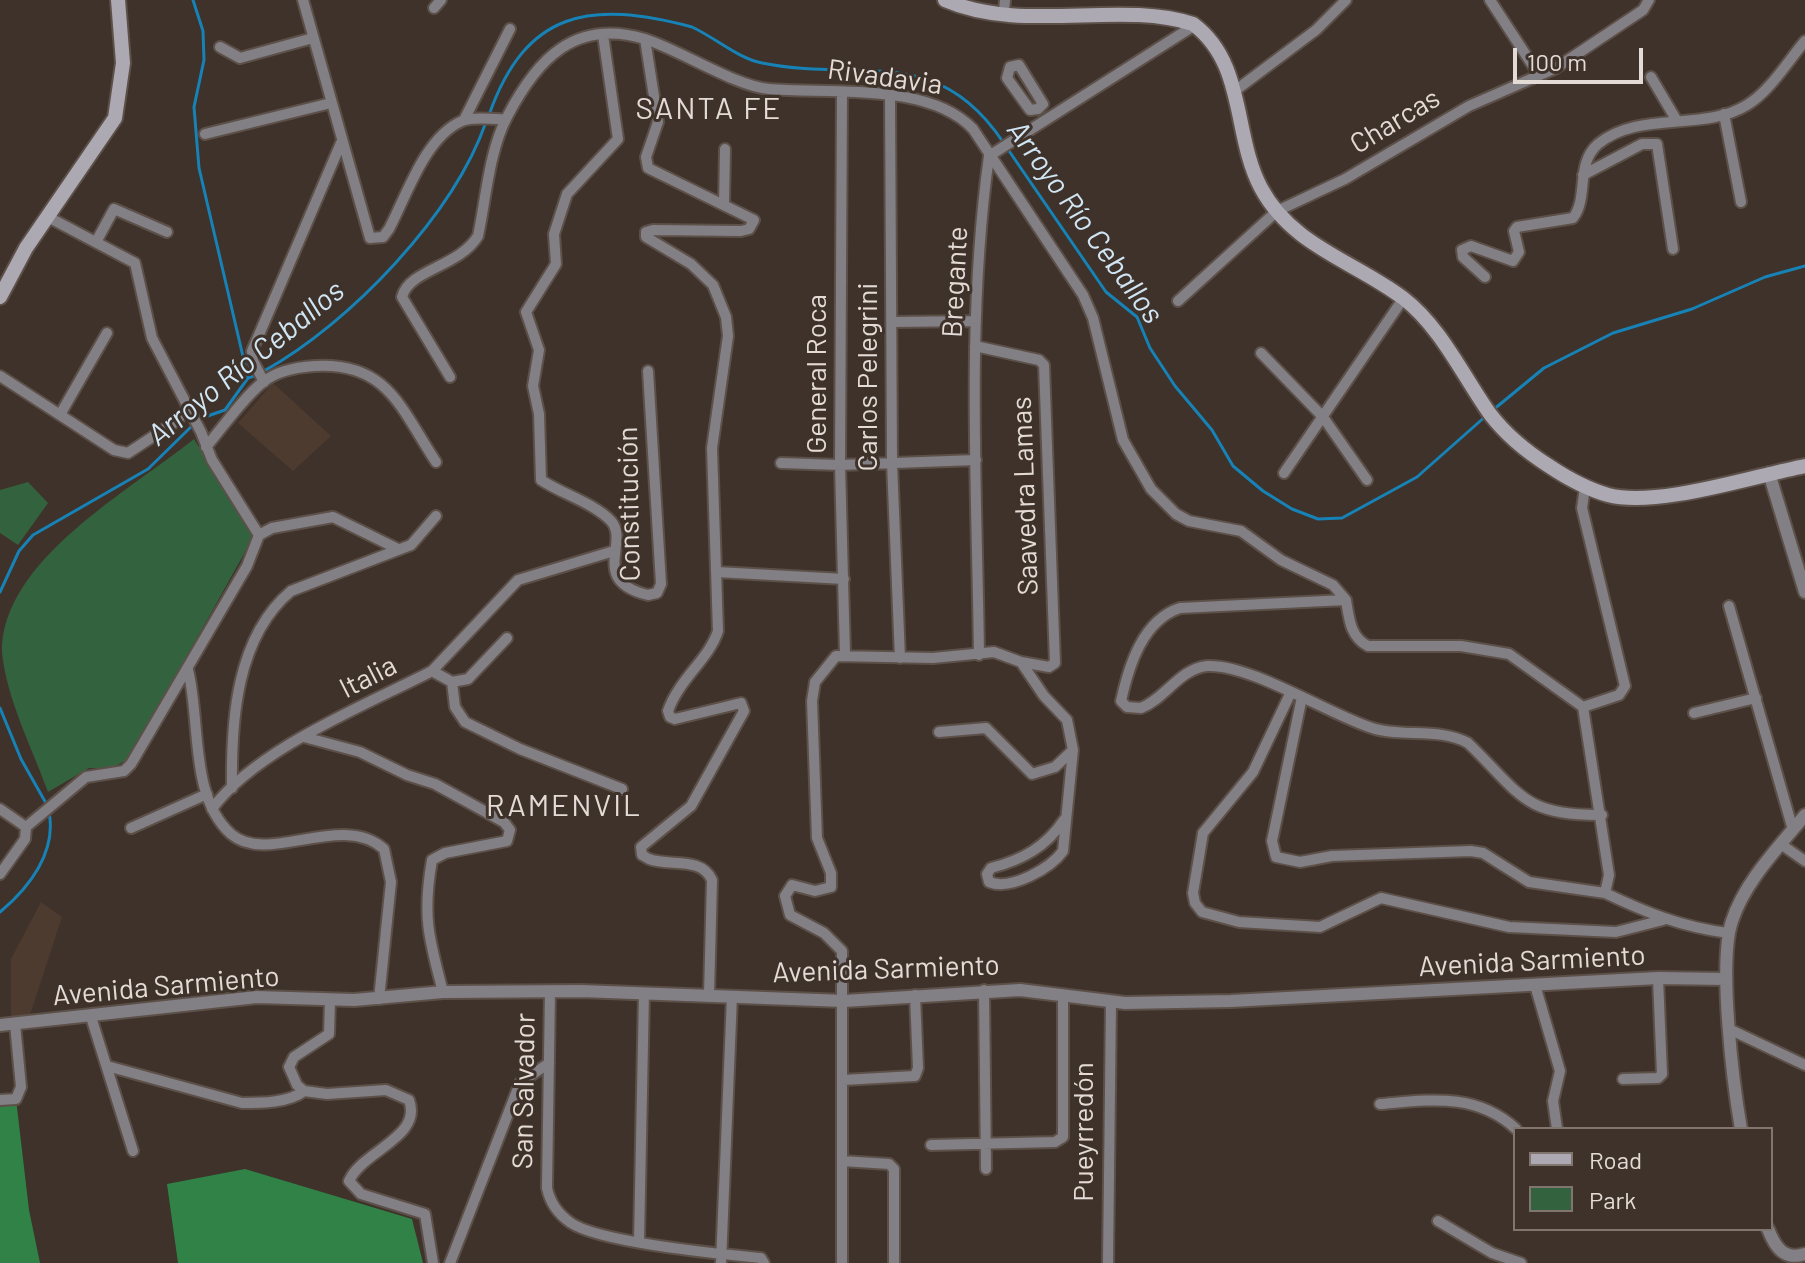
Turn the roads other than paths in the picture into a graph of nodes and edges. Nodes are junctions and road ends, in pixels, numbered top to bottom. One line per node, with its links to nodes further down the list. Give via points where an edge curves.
1 (118, 0): 35 (main road, via 123,63 115,118)
2 (303, 0): 11 (street)
3 (945, 0): 7 (main road)
4 (1346, 0): 17 (street, via 1316,30)
5 (1490, 0): 15 (street)
6 (1649, 0): 15 (street, Charcas, via 1600,41)
7 (1005, 6): 8 (main road, via 1106,1 1163,8)
8 (1195, 25): 17 (main road, via 1218,53); 25 (street)
9 (510, 29): 24 (street)
10 (603, 35): 12 (street, Rivadavia); 23 (street, Rivadavia, via 572,39 559,49); 69 (street, Constitución, via 618,139 567,194 554,234 556,264 526,312 539,350 533,386 541,480 609,519 616,536)
11 (313, 38): 14 (street, via 240,58); 20 (street)
12 (645, 39): 18 (street, Rivadavia, via 752,86); 33 (street, via 658,122 646,157 648,168)
13 (1805, 41): 22 (street, via 1753,101)
14 (220, 47)
15 (1539, 75): 34 (street, Charcas, via 1469,106 1345,179)
16 (1651, 77): 26 (street)
17 (1236, 90): 34 (main road, via 1251,163)
18 (842, 93): 19 (street, Rivadavia); 60 (street, General Roca)
19 (890, 97): 30 (street, Rivadavia, via 958,113); 44 (street, Carlos Pelegrini)
20 (331, 103): 27 (street); 28 (street)
21 (1038, 109): 25 (street)
22 (1724, 114): 26 (street); 32 (street)
23 (506, 119): 24 (street); 50 (street, Rivadavia, via 474,243 458,259 411,280 402,297)
24 (469, 120): 28 (street, via 433,146 389,229 376,239 367,231)
25 (1045, 121): 30 (street)
26 (1677, 121): 31 (street, via 1639,127 1598,144)
27 (205, 134)
28 (341, 143): 51 (street, via 252,351)
29 (725, 149): 33 (street)
30 (992, 154): 43 (street, Bregante, via 978,252); 73 (street, Rivadavia, via 1083,295 1123,440 1151,489 1176,514 1241,531 1281,560 1333,585)
31 (1583, 175): 38 (street, via 1642,144 1657,144); 39 (street, via 1573,218 1517,227 1517,259 1471,246 1462,250)
32 (1741, 202)
33 (724, 205): 70 (street, via 750,216 753,225 741,231 646,232 713,285 726,317 728,336 712,448)
34 (1277, 211): 41 (main road, via 1317,247); 42 (street, Charcas)
35 (48, 217): 37 (street); 40 (main road)
36 (167, 232): 37 (street, via 114,209)
37 (96, 242): 52 (street, via 135,263 147,326)
38 (1673, 249)
39 (1485, 277)
40 (0, 297)
41 (1403, 299): 54 (street); 65 (main road, via 1445,347 1495,420 1528,453)
42 (1178, 301)
43 (976, 321): 44 (street); 46 (street, Bregante)
44 (892, 322): 59 (street, Carlos Pelegrini)
45 (107, 333): 53 (street)
46 (975, 346): 56 (street, Bregante); 79 (street, Saavedra Lamas, via 1044,365 1055,663 1049,667)
47 (1261, 353): 54 (street)
48 (648, 371): 69 (street, Constitución, via 661,569 657,593 641,593 619,578)
49 (0, 376): 53 (street)
50 (450, 377)
51 (262, 378): 55 (street); 57 (street, via 335,365 371,374 392,394)
52 (189, 412): 53 (street, via 128,453 114,450); 55 (street)
53 (61, 413)
54 (1323, 417): 62 (street); 64 (street)
55 (206, 447): 67 (street)
56 (976, 460): 59 (street); 77 (street, Bregante)
57 (436, 462)
58 (781, 463): 60 (street)
59 (892, 463): 60 (street); 78 (street, Carlos Pelegrini)
60 (840, 465): 71 (street, General Roca)
61 (1805, 466): 63 (main road)
62 (1284, 473)
63 (1769, 473): 65 (main road, via 1659,496 1610,496); 72 (street)
64 (1367, 480)
65 (1585, 487): 86 (street, via 1582,508 1625,686 1619,695)
66 (436, 516): 68 (street, via 413,543)
67 (259, 535): 68 (street, via 333,517); 80 (street)
68 (398, 549): 91 (street, via 291,591 277,603 235,693)
69 (614, 551): 81 (street, via 518,580)
70 (717, 572): 71 (street); 115 (street, via 714,643 678,689 668,711 670,717 693,715 741,703 744,711 691,806 641,847 649,859 696,865 712,880)
71 (844, 579): 76 (street, General Roca)
72 (1805, 592)
73 (1346, 600): 83 (street, via 1180,608 1163,614 1150,626 1121,701 1127,707 1149,705 1186,674 1208,666); 86 (street, via 1352,630 1368,646 1461,646 1509,654)
74 (1729, 606): 85 (street)
75 (507, 638): 82 (street, via 468,679)
76 (845, 654): 78 (street); 121 (street, via 822,670 812,701 817,838 831,887 815,891 792,885 785,896 790,915 824,933 842,951)
77 (979, 655): 78 (street); 79 (street, via 994,652)
78 (900, 658)
79 (1021, 662): 90 (street, via 1067,720)
80 (188, 670): 93 (street); 99 (street, via 124,771 86,777)
81 (432, 671): 82 (street, Italia); 89 (street, Italia)
82 (452, 682): 92 (street, via 455,707 465,722)
83 (1291, 692): 84 (street); 106 (street, via 1253,772 1203,833 1193,893 1202,912 1239,922 1320,927 1381,898 1509,927 1616,932)
84 (1302, 697): 96 (street, via 1392,734 1456,736 1527,802 1566,815); 105 (street, via 1272,841 1276,857 1300,862 1471,851 1529,882)
85 (1756, 698): 87 (street); 101 (street)
86 (1583, 707): 96 (street)
87 (1694, 713)
88 (939, 732): 90 (street, via 986,728 1032,774 1055,767)
89 (304, 737): 91 (street, Italia); 113 (street, via 360,752 435,784 510,830 507,841 432,860 424,901)
90 (1073, 750): 98 (street)
91 (232, 788): 95 (street, Italia)
92 (622, 789)
93 (207, 794): 95 (street); 100 (street)
94 (0, 809): 99 (street)
95 (212, 809): 119 (street, via 231,833 252,844 356,834 384,849 391,882)
96 (1602, 815): 105 (street, via 1609,875)
97 (1805, 815): 101 (street)
98 (1064, 820): 98 (street, via 1038,849 991,868 989,882 1003,884 1058,858)
99 (29, 824): 104 (street, via 25,839)
100 (131, 828)
101 (1793, 830): 102 (street)
102 (1782, 845): 103 (street); 107 (street, via 1747,890)
103 (1805, 861)
104 (0, 874)
105 (1605, 893): 106 (street)
106 (1663, 920): 107 (street)
107 (1728, 933): 109 (street)
108 (1658, 978): 109 (street, Avenida Sarmiento); 110 (street, Avenida Sarmiento); 130 (street, via 1662,1074)
109 (1726, 979): 126 (street)
110 (1535, 985): 122 (street, Avenida Sarmiento, via 1231,1001); 136 (street, via 1560,1071 1553,1101)
111 (984, 990): 116 (street, Avenida Sarmiento); 117 (street, Avenida Sarmiento); 138 (street)
112 (550, 991): 113 (street, Avenida Sarmiento); 114 (street, Avenida Sarmiento); 127 (street, San Salvador)
113 (443, 992): 119 (street, Avenida Sarmiento)
114 (644, 993): 115 (street, Avenida Sarmiento); 145 (street)
115 (709, 995): 118 (street, Avenida Sarmiento)
116 (915, 995): 121 (street, Avenida Sarmiento); 131 (street, via 915,1076)
117 (1063, 995): 122 (street, Avenida Sarmiento); 138 (street, via 1063,1137 1055,1142)
118 (732, 996): 121 (street, Avenida Sarmiento); 147 (street)
119 (379, 999): 120 (street, Avenida Sarmiento)
120 (330, 1000): 123 (street, Avenida Sarmiento, via 257,997); 132 (street, via 329,1034 294,1057 289,1067)
121 (844, 1001): 131 (street)
122 (1111, 1001): 153 (street, Pueyrredón)
123 (91, 1017): 124 (street, Avenida Sarmiento); 129 (street)
124 (15, 1024): 125 (street, Avenida Sarmiento); 133 (street, via 21,1087 16,1099)
125 (0, 1025)
126 (1731, 1030): 128 (street); 137 (street)
127 (549, 1063): 145 (street, San Salvador, via 550,1200 558,1213 581,1229); 149 (street, via 520,1083)
128 (1805, 1065)
129 (107, 1066): 132 (street, via 242,1103); 140 (street)
130 (1623, 1079)
131 (843, 1080): 141 (street)
132 (304, 1091): 148 (street, via 386,1090 409,1100 413,1116 408,1125 353,1171 349,1181 361,1194 425,1214)
133 (0, 1100)
134 (1380, 1104): 135 (street, via 1459,1100)
135 (1513, 1127)
136 (1557, 1127)
137 (1741, 1127)
138 (985, 1141): 139 (street); 142 (street)
139 (931, 1145)
140 (133, 1151)
141 (842, 1161): 151 (street); 152 (street, via 889,1164 894,1169)
142 (986, 1169)
143 (1438, 1221): 154 (street, via 1492,1253)
144 (1769, 1231): 146 (street, via 1782,1252)
145 (639, 1241): 147 (street, San Salvador)
146 (1805, 1254)
147 (722, 1259): 150 (street, San Salvador, via 761,1258)
148 (433, 1263)
149 (450, 1263)
150 (764, 1263)
151 (842, 1263)
152 (894, 1263)
153 (1108, 1263)
154 (1521, 1263)

